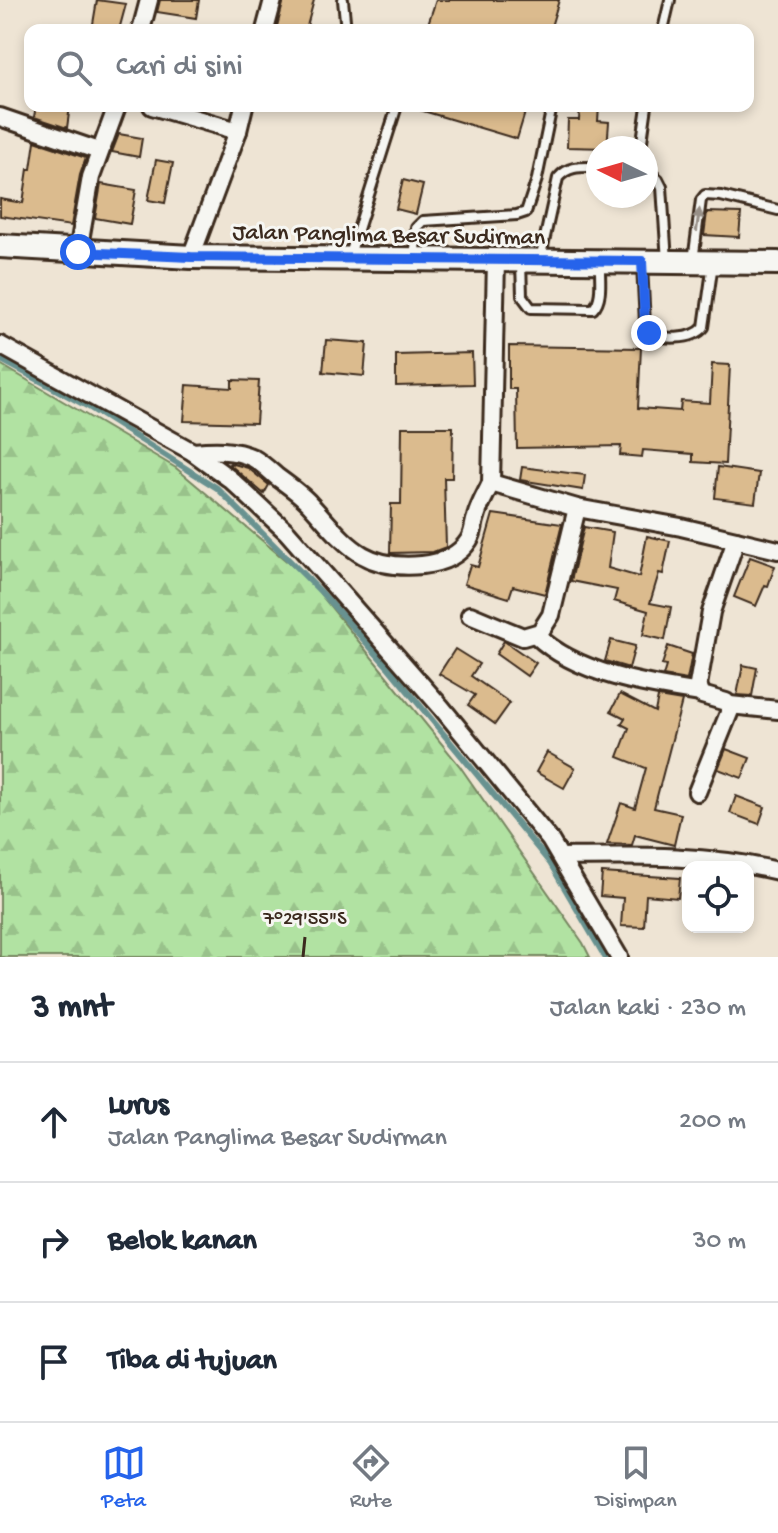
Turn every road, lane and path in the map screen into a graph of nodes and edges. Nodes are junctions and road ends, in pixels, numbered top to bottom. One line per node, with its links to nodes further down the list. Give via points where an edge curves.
1 (149, 0): 5 (street)
2 (273, 0): 6 (street)
3 (343, 0): 7 (lane)
4 (670, 0): 8 (lane)
5 (143, 24)
6 (267, 24)
7 (345, 24)
8 (664, 24)
9 (115, 112): 18 (street)
10 (173, 112): 16 (street)
11 (243, 112): 16 (street)
12 (395, 112): 25 (lane)
13 (551, 112): 26 (lane, via 526,212 423,221 416,228)
14 (646, 112): 17 (lane)
15 (0, 117): 18 (street)
16 (238, 131): 24 (street)
17 (643, 136)
18 (99, 151): 23 (street)
19 (586, 167): 28 (lane, via 566,170 558,178)
20 (658, 179): 31 (lane)
21 (778, 210): 32 (lane, one-way to 21, via 703,196)
22 (0, 246): 23 (main road, Jalan Panglima Besar Sudirman)
23 (78, 252): 24 (main road, Jalan Panglima Besar Sudirman)
24 (191, 257): 25 (main road, Jalan Panglima Besar Sudirman)
25 (349, 259): 26 (main road, Jalan Panglima Besar Sudirman)
26 (415, 260): 27 (main road, Jalan Panglima Besar Sudirman)
27 (496, 260): 28 (main road, Jalan Panglima Besar Sudirman); 36 (street)
28 (530, 260): 29 (main road, Jalan Panglima Besar Sudirman); 29 (lane, via 525,302 531,308 562,309 593,309 598,304)
29 (600, 261): 30 (main road, Jalan Panglima Besar Sudirman)
30 (642, 261): 31 (main road, Jalan Panglima Besar Sudirman); 32 (lane, via 645,327 659,337 692,336 703,330)
31 (667, 262): 32 (main road, Jalan Panglima Besar Sudirman)
32 (703, 262): 33 (main road, Jalan Panglima Besar Sudirman)
33 (778, 263)
34 (0, 345): 35 (street)
35 (193, 452): 36 (street, via 240,453 256,460 309,503 353,552 411,566 439,563 468,542); 46 (street, via 287,532 441,707)
36 (491, 483): 37 (street)
37 (577, 508): 38 (street); 41 (street, via 551,615)
38 (736, 540): 39 (street); 42 (street, via 711,612)
39 (778, 550)
40 (470, 615): 41 (street, via 523,637)
41 (536, 635): 42 (street, via 590,668)
42 (701, 693): 43 (street)
43 (730, 705): 44 (street); 45 (street)
44 (778, 710)
45 (697, 792)
46 (562, 857): 47 (street, via 696,858); 48 (street)
47 (778, 871)
48 (619, 957)

